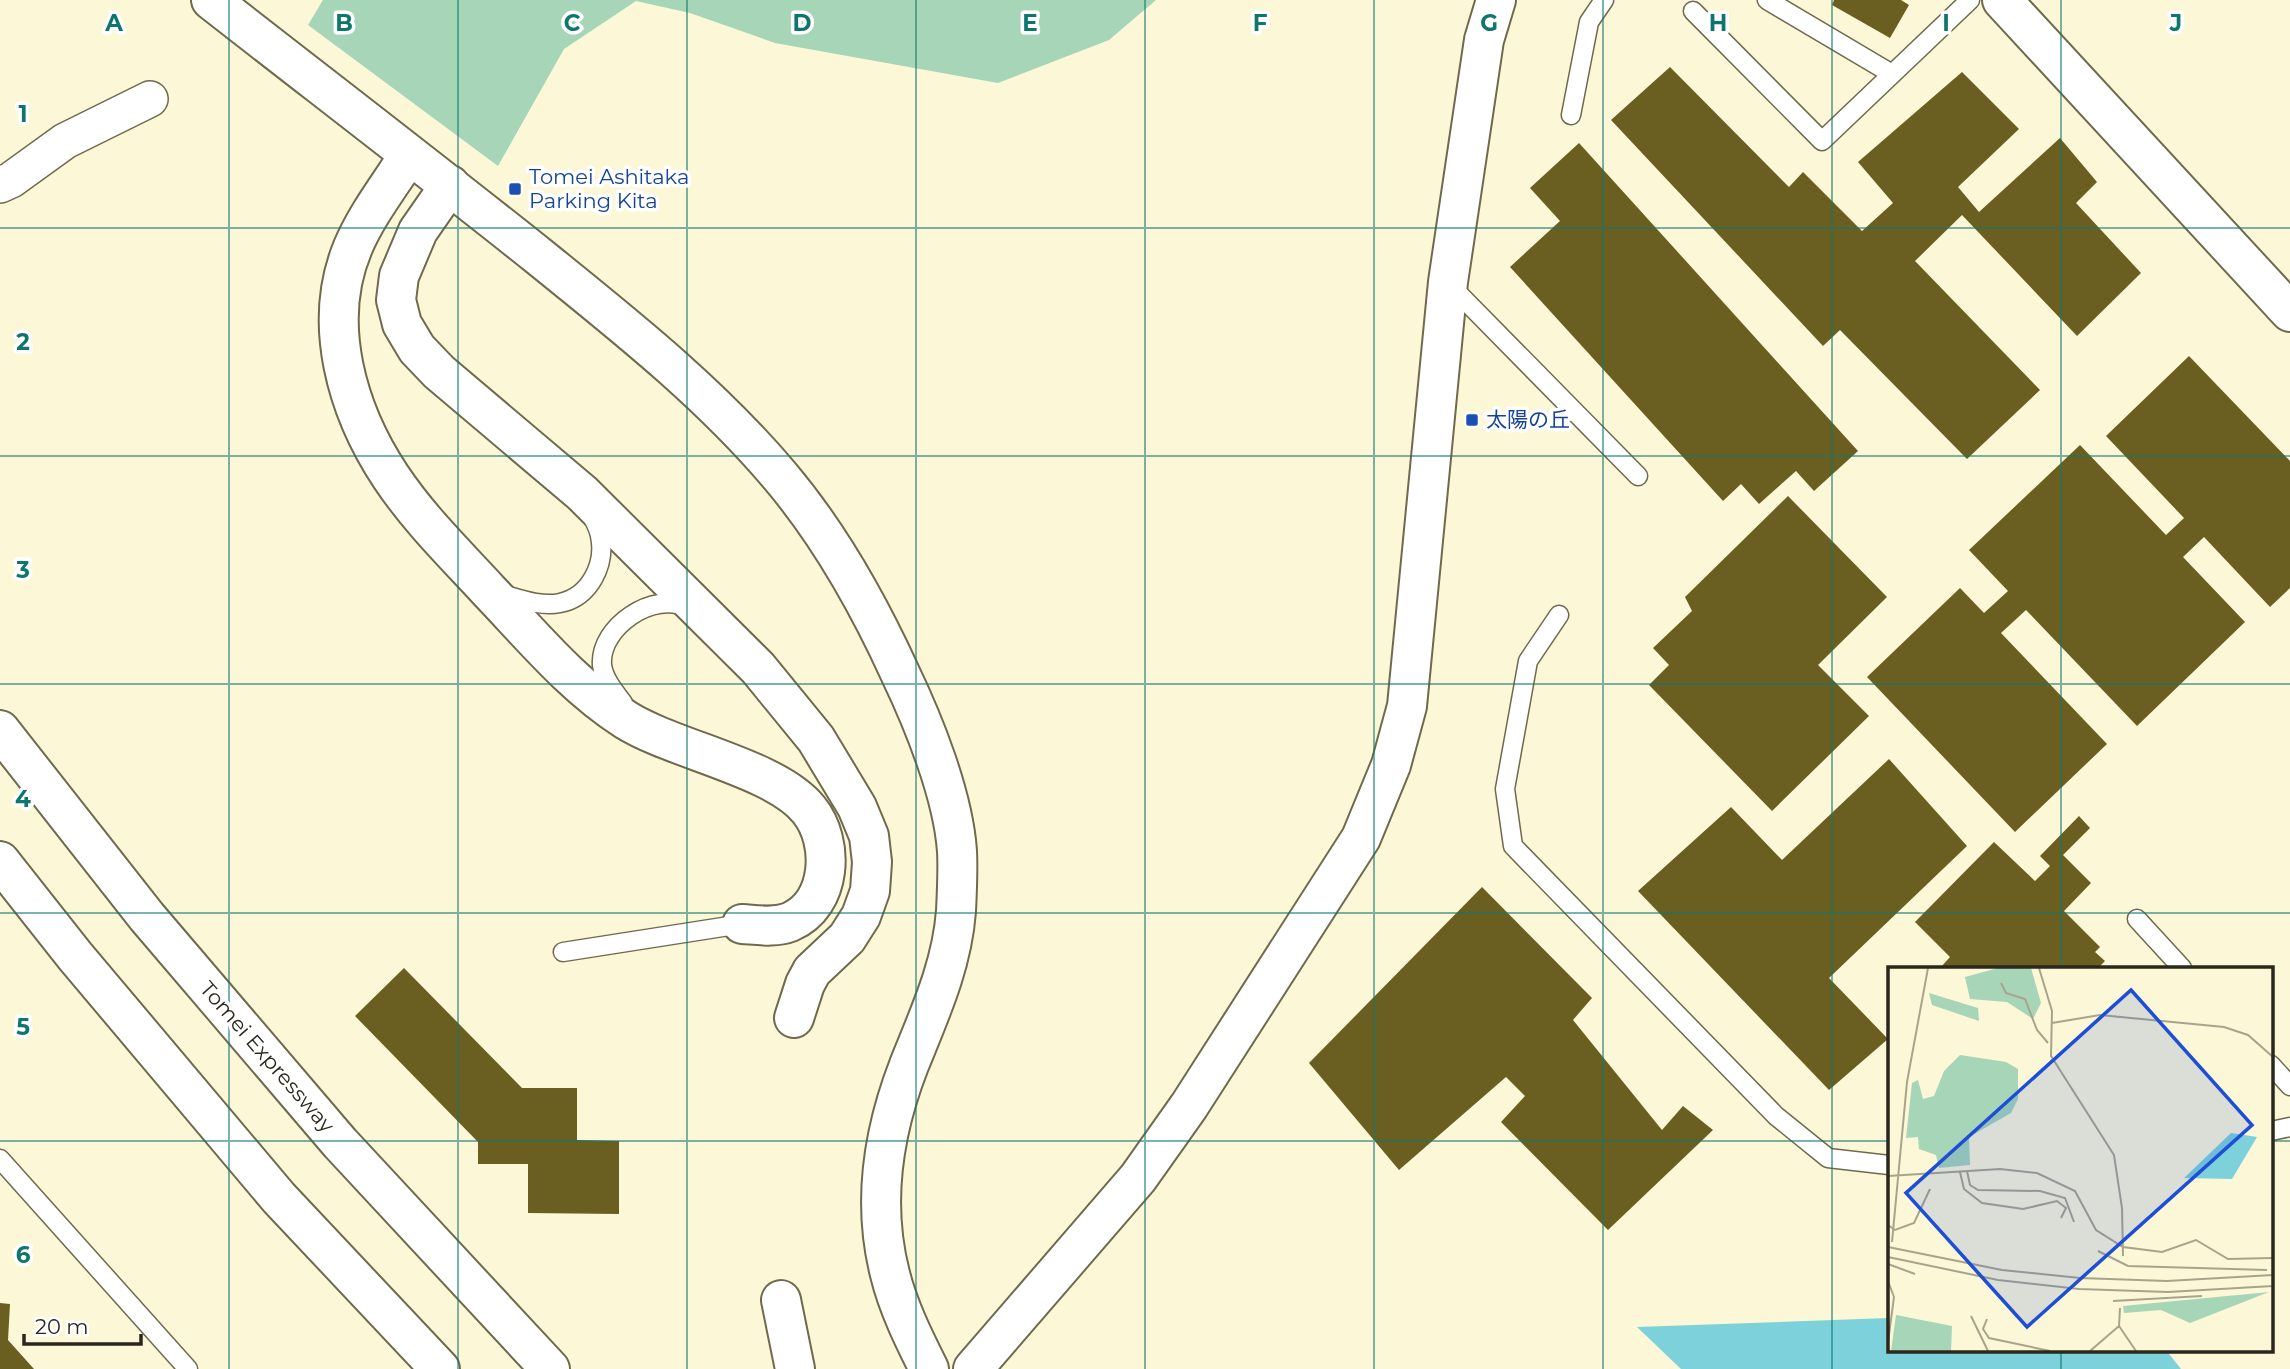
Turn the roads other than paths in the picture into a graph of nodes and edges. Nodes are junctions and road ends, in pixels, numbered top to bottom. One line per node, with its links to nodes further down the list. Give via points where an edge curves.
1 (211, 0): 11 (main road)
2 (1496, 0): 14 (main road, via 1484,40)
3 (1604, 0): 10 (lane, via 1590,22)
4 (1767, 0): 8 (lane)
5 (1970, 0): 8 (lane)
6 (2002, 0): 15 (main road)
7 (1693, 11): 8 (lane, via 1822,141)
8 (1892, 74)
9 (150, 99): 12 (street, via 65,141)
10 (1571, 114)
11 (410, 155): 13 (main road); 18 (main road, via 366,219 353,248 344,276 338,336 355,405 370,442 391,477)
12 (0, 185)
13 (450, 185): 17 (main road, via 418,231 402,265 396,300 402,324 439,372); 40 (main road, via 649,345 717,407 781,478 834,549 915,704 944,784 957,849 956,915 942,986 890,1121 881,1172 882,1223 890,1275)
14 (1448, 282): 16 (lane); 41 (main road, via 1407,706 1391,765 1361,838 1138,1178)
15 (2290, 312)
16 (1638, 476)
17 (582, 493): 18 (lane, via 600,534 602,557 594,578 580,594 561,603 537,603); 20 (main road)
18 (489, 590): 22 (main road, via 573,680)
19 (1559, 615): 34 (lane, via 1528,661 1504,789 1513,846 1776,1116 1828,1157)
20 (712, 620): 22 (lane, via 683,605 663,604 644,608 612,632 602,666 610,687); 28 (main road, via 816,739 869,836 870,891 861,916 847,938 813,971)
21 (0, 730): 38 (main road, Tomei Expressway, via 147,916 331,1133)
22 (646, 730): 25 (main road, via 790,792 809,809 821,830 824,874 819,894 807,911 773,926)
23 (0, 861): 37 (main road, via 279,1198)
24 (2137, 919): 27 (lane)
25 (742, 925): 26 (lane)
26 (564, 952)
27 (2181, 967)
28 (794, 1018)
29 (2272, 1066): 30 (lane)
30 (2290, 1086)
31 (2290, 1128): 32 (lane)
32 (2272, 1131)
33 (0, 1159): 36 (lane)
34 (1888, 1165)
35 (782, 1300): 39 (main road)
36 (188, 1369)
37 (440, 1369)
38 (550, 1369)
39 (795, 1369)
40 (929, 1369)
41 (973, 1369)

